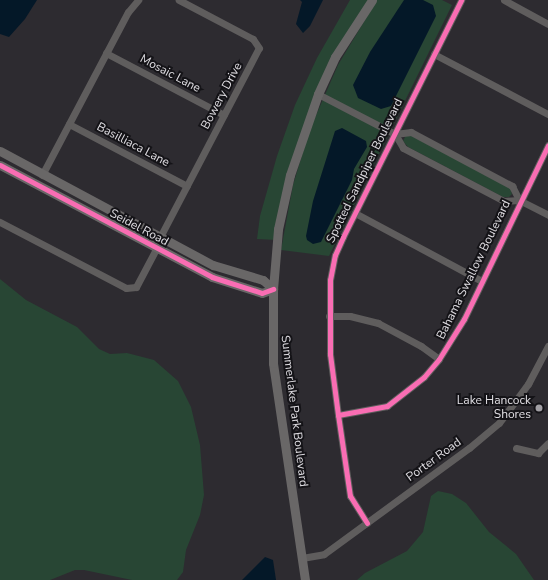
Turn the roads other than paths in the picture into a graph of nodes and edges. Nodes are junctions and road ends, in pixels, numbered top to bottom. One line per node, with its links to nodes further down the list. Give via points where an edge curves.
1 (138, 0): 7 (street, via 128,12)
2 (179, 0): 11 (street, Bowery Drive, via 253,39 258,45 258,52)
3 (372, 0): 9 (main road, Summerlake Park Boulevard, via 335,58)
4 (461, 0): 8 (street, Spotted Sandpiper Boulevard)
5 (504, 0): 6 (street)
6 (548, 24)
7 (106, 53): 11 (street, Mosaic Lane); 12 (street)
8 (434, 54): 10 (street); 13 (street, Spotted Sandpiper Boulevard)
9 (318, 94): 13 (street); 26 (main road, Summerlake Park Boulevard, via 290,175 278,229)
10 (548, 114)
11 (224, 115): 18 (street, Bowery Drive)
12 (69, 124): 17 (street); 18 (street, Basilliaca Lane)
13 (395, 134): 19 (street, via 403,148 408,151 504,201); 19 (street, via 411,132 512,186); 20 (street, Spotted Sandpiper Boulevard)
14 (548, 145): 19 (street, Bahama Swallow Boulevard)
15 (0, 151): 17 (main road, Seidel Road)
16 (0, 165): 24 (main road, Seidel Road)
17 (42, 175): 23 (main road, Seidel Road)
18 (187, 186): 23 (street, Bowery Drive)
19 (519, 200): 21 (street); 25 (street, Bahama Swallow Boulevard)
20 (355, 213): 25 (street); 27 (street, Spotted Sandpiper Boulevard, via 335,255 330,280)
21 (548, 215)
22 (0, 222): 24 (street, via 131,289 138,284)
23 (160, 237): 26 (main road, Seidel Road, via 213,265 263,280)
24 (156, 249): 26 (main road, Seidel Road, via 222,282 262,293)
25 (482, 281): 29 (street, Bahama Swallow Boulevard, via 464,319)
26 (273, 289): 34 (main road, Summerlake Park Boulevard, via 273,363)
27 (329, 316): 29 (street, via 350,316 378,322); 30 (street, Spotted Sandpiper Boulevard, via 330,354)
28 (548, 346): 33 (street, Porter Road, via 528,384 499,423)
29 (439, 359): 30 (street, Bahama Swallow Boulevard, via 424,377 387,406)
30 (338, 415): 33 (street, Spotted Sandpiper Boulevard, via 350,496)
31 (548, 443): 32 (street, via 538,453)
32 (516, 448)
33 (367, 523): 34 (street, Porter Road, via 324,554)
34 (302, 558): 35 (main road, Summerlake Park Boulevard)
35 (306, 580)

